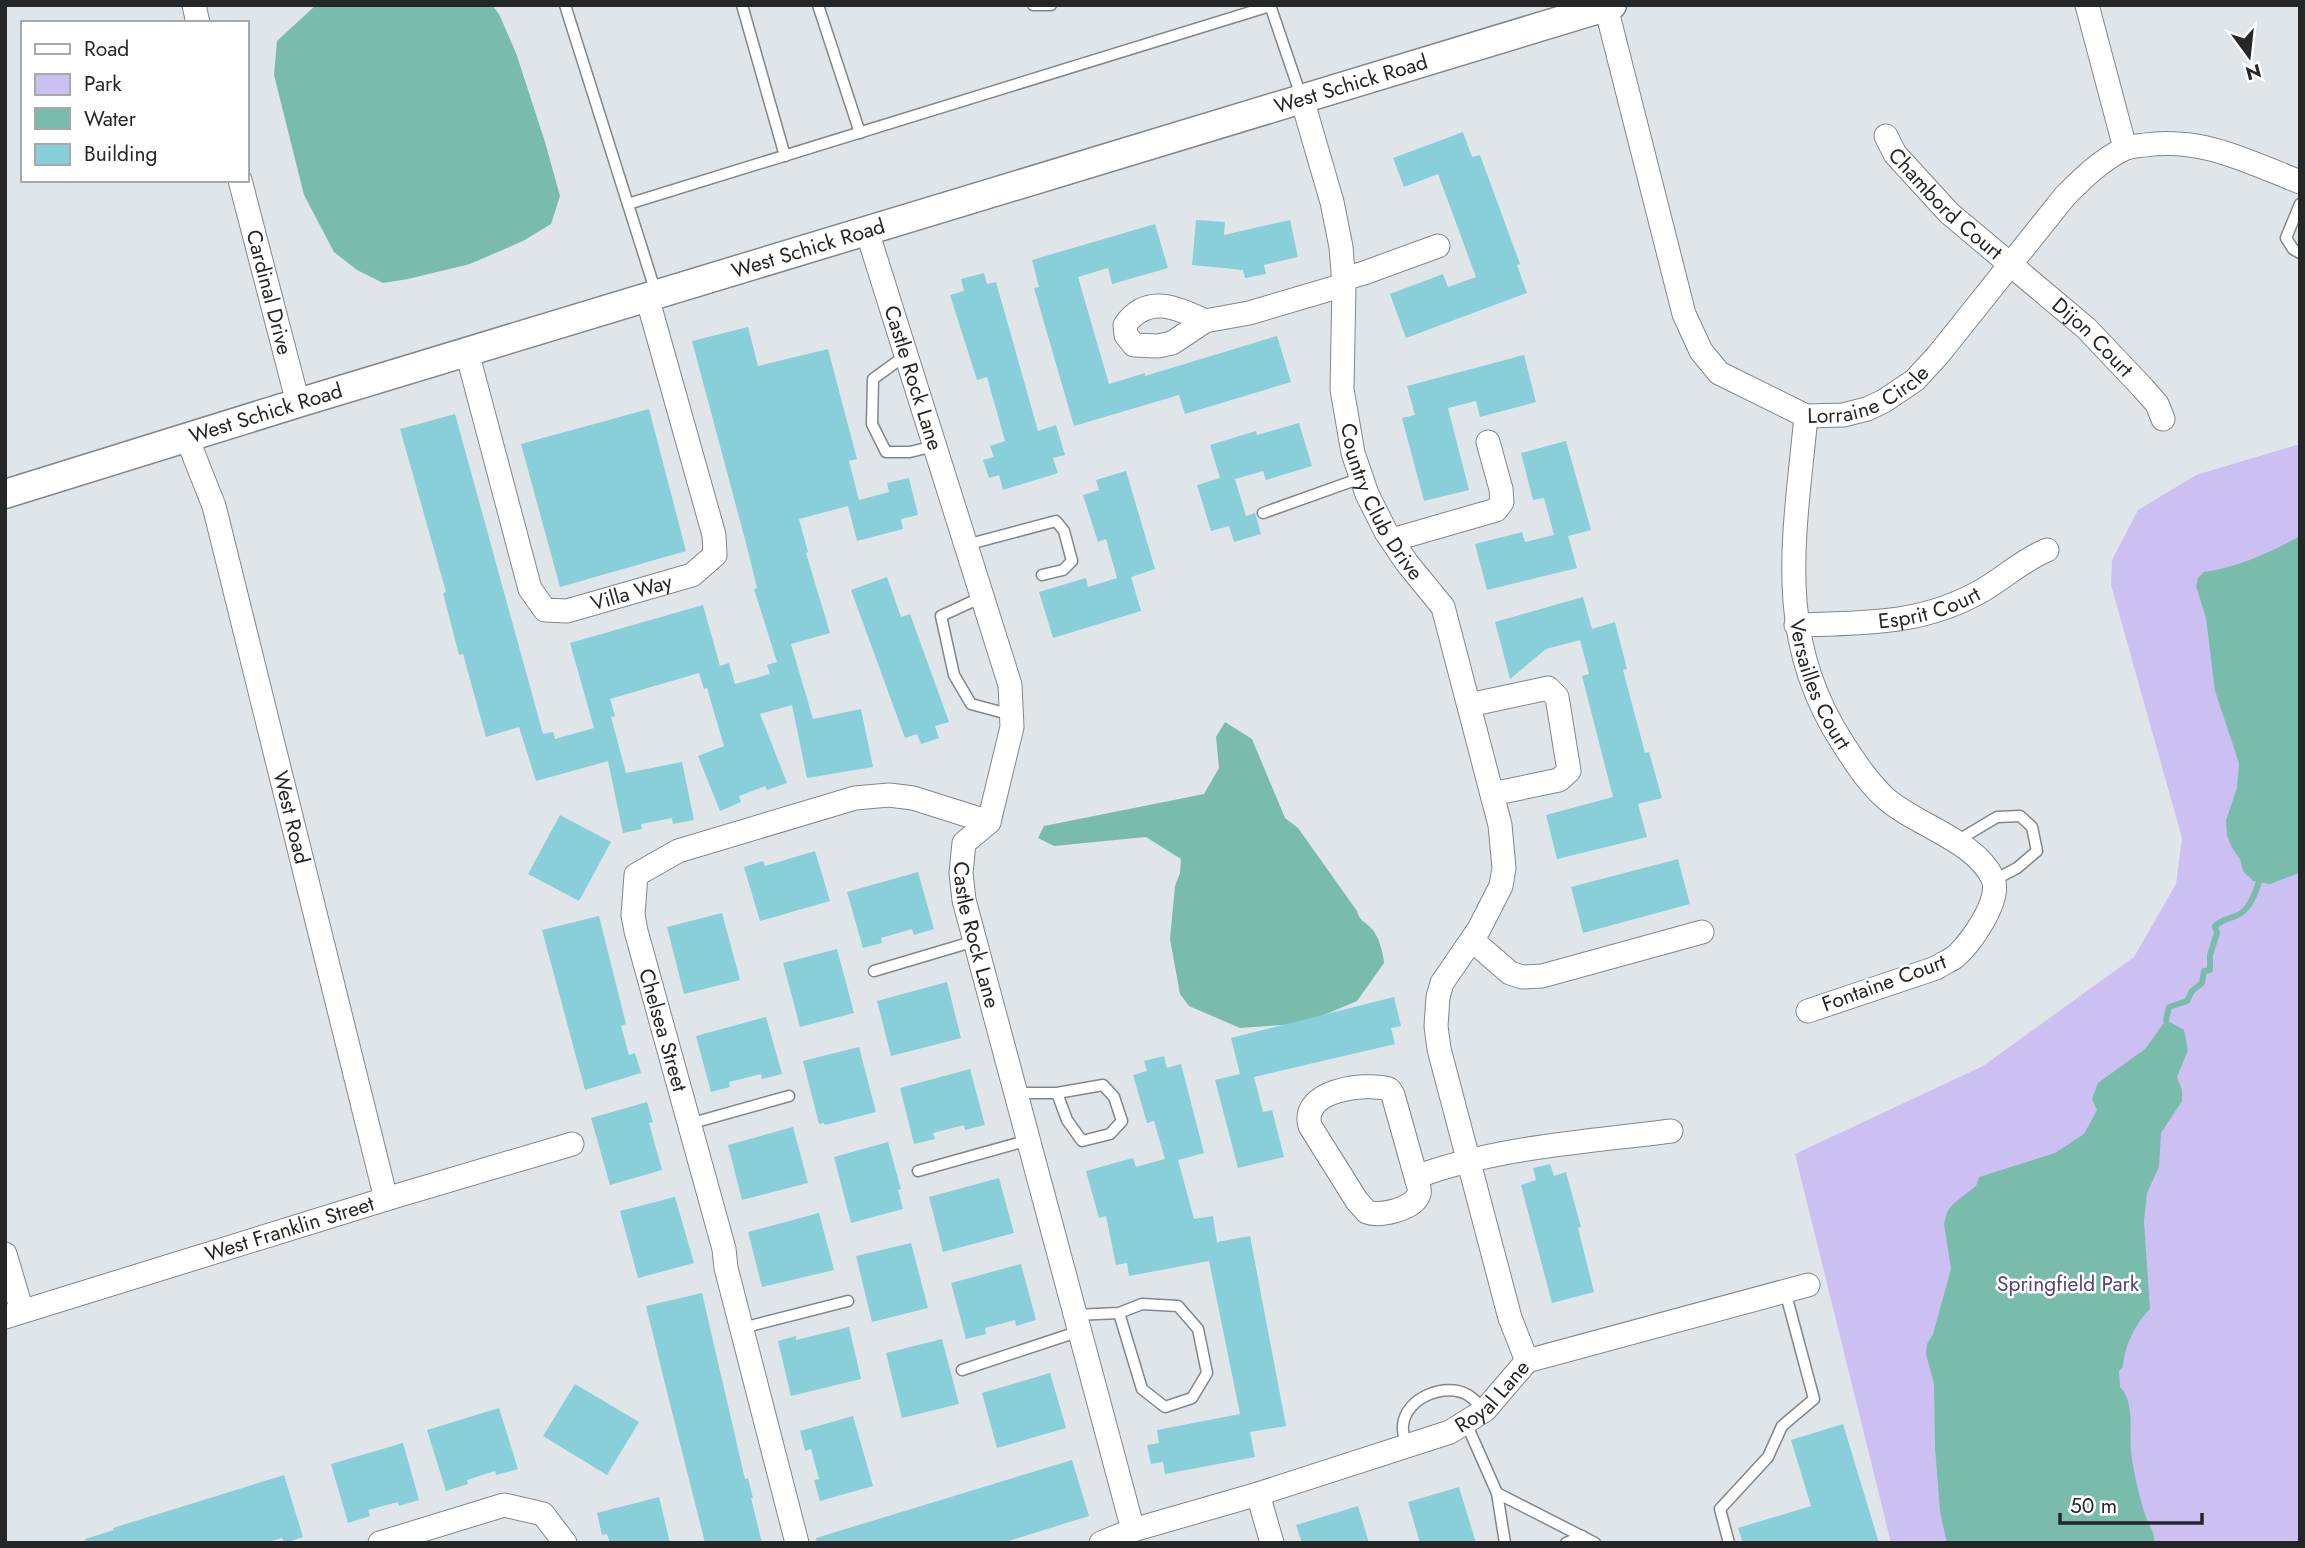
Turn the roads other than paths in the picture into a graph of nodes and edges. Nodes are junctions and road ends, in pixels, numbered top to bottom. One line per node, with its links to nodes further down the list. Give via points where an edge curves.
1 (565, 5): 16 (lane)
2 (742, 5): 13 (lane)
3 (818, 5): 10 (lane)
4 (1033, 5): 5 (lane)
5 (1051, 5)
6 (2087, 5): 12 (street)
7 (1270, 6): 9 (lane); 10 (lane)
8 (1609, 6): 9 (street, West Schick Road); 28 (street, Lorraine Circle, via 1691,332 1720,373)
9 (1302, 99): 18 (street, West Schick Road); 22 (street, Country Club Drive, via 1332,202)
10 (860, 133): 13 (lane)
11 (1886, 136): 21 (street, Chambord Court, via 1895,154 1949,213)
12 (2125, 148): 15 (street, Lorraine Circle, via 2162,143 2213,148); 21 (street, Lorraine Circle, via 2065,196)
13 (785, 156): 16 (lane)
14 (241, 182): 27 (street, Cardinal Drive)
15 (2300, 182)
16 (628, 204): 23 (lane)
17 (2300, 204): 20 (lane, via 2286,238)
18 (867, 231): 23 (street, West Schick Road); 26 (street, Castle Rock Lane)
19 (1438, 246): 22 (street)
20 (2300, 253)
21 (2010, 265): 28 (street, Lorraine Circle, via 1938,355 1898,393 1843,415); 29 (street, Dijon Court, via 2086,328 2157,404)
22 (1344, 282): 24 (street, via 1249,313); 33 (street, Country Club Drive, via 1342,389)
23 (652, 296): 25 (street, West Schick Road); 25 (street, Villa Way, via 714,535 715,555 692,575 567,611 545,610 530,589)
24 (1205, 321)
25 (467, 352): 27 (street, West Schick Road)
26 (906, 355): 32 (street, Castle Rock Lane); 32 (lane, via 873,379 872,424 886,452)
27 (298, 403): 30 (street, West Schick Road)
28 (1806, 416): 41 (street, Versailles Court, via 1794,552)
29 (2163, 419)
30 (187, 438): 34 (street, West Schick Road); 63 (street, West Road, via 214,506)
31 (1488, 442): 36 (street, via 1501,489 1502,502 1496,510)
32 (934, 446): 37 (street, Castle Rock Lane)
33 (1361, 478): 35 (lane); 36 (street, Country Club Drive)
34 (5, 494)
35 (1263, 513)
36 (1392, 540): 42 (street, Country Club Drive, via 1443,607)
37 (965, 545): 39 (lane, via 1056,521 1072,561 1063,570); 40 (street, Castle Rock Lane)
38 (2047, 551): 41 (street, Esprit Court, via 2030,557 1983,590 1922,616 1883,623)
39 (1042, 575)
40 (982, 597): 43 (street, Castle Rock Lane, via 1010,685); 43 (lane, via 941,616 954,675 971,705)
41 (1796, 625): 46 (street, Versailles Court, via 1819,701 1857,764 1885,798)
42 (1469, 705): 44 (street, Country Club Drive); 44 (street, via 1548,688 1557,697 1569,771 1559,780)
43 (1012, 715): 45 (street, Castle Rock Lane)
44 (1492, 794): 49 (street, Country Club Drive, via 1503,847 1501,886)
45 (989, 822): 50 (street, Castle Rock Lane, via 964,843 961,860 964,900); 56 (street, Chelsea Street, via 913,798 855,798 678,851 636,875 636,931)
46 (1954, 842): 47 (street, Versailles Court, via 1975,854); 47 (lane, via 1997,817 2020,816 2032,827 2037,851)
47 (1994, 880): 52 (street, Fontaine Court, via 1994,896 1976,934 1954,958)
48 (1702, 932): 49 (street, via 1542,976 1522,977 1510,973)
49 (1472, 940): 60 (street, Country Club Drive, via 1442,983 1436,1026)
50 (975, 941): 51 (lane); 53 (street, Castle Rock Lane)
51 (874, 971)
52 (1808, 1011)
53 (1015, 1093): 54 (lane); 58 (street, Castle Rock Lane)
54 (1057, 1093): 54 (lane, via 1103,1085 1114,1097 1122,1121 1110,1133 1082,1141 1067,1120)
55 (789, 1096): 56 (lane)
56 (689, 1124): 71 (street, Chelsea Street)
57 (1671, 1131): 60 (street)
58 (1029, 1140): 61 (lane); 70 (street, Castle Rock Lane)
59 (572, 1144): 63 (street, West Franklin Street)
60 (1468, 1160): 62 (street); 72 (street, Country Club Drive, via 1510,1318)
61 (918, 1171)
62 (1416, 1177): 62 (street, via 1389,1089 1339,1091 1311,1107 1310,1126 1367,1212 1385,1214 1411,1203 1420,1191)
63 (386, 1199): 69 (street, West Franklin Street)
64 (5, 1254): 69 (street)
65 (1808, 1285): 66 (street, Royal Lane)
66 (1784, 1291): 72 (street, Royal Lane); 88 (lane, via 1814,1399 1782,1426 1768,1457 1720,1508)
67 (848, 1301): 71 (lane)
68 (1119, 1313): 68 (lane, via 1142,1304 1178,1306 1198,1329 1207,1373 1192,1398 1165,1407 1142,1389); 70 (lane)
69 (13, 1314)
70 (1077, 1323): 73 (lane); 78 (street, Castle Rock Lane)
71 (742, 1328): 82 (street, Chelsea Street)
72 (1527, 1360): 74 (street, Royal Lane)
73 (962, 1370)
74 (1476, 1416): 75 (street, Royal Lane, via 1450,1432); 75 (lane, via 1467,1394 1442,1390 1416,1401 1403,1426); 76 (lane)
75 (1406, 1446): 77 (street, Royal Lane)
76 (1497, 1493): 79 (lane); 85 (lane)
77 (1258, 1494): 78 (street, Royal Lane); 84 (street)
78 (1133, 1530): 83 (street, Royal Lane)
79 (1581, 1536): 86 (lane); 87 (lane)
80 (380, 1543): 81 (street, via 504,1505 543,1514)
81 (565, 1543)
82 (797, 1543)
83 (1101, 1543)
84 (1272, 1543)
85 (1504, 1543)
86 (1566, 1543)
87 (1595, 1543)
88 (1729, 1543)

